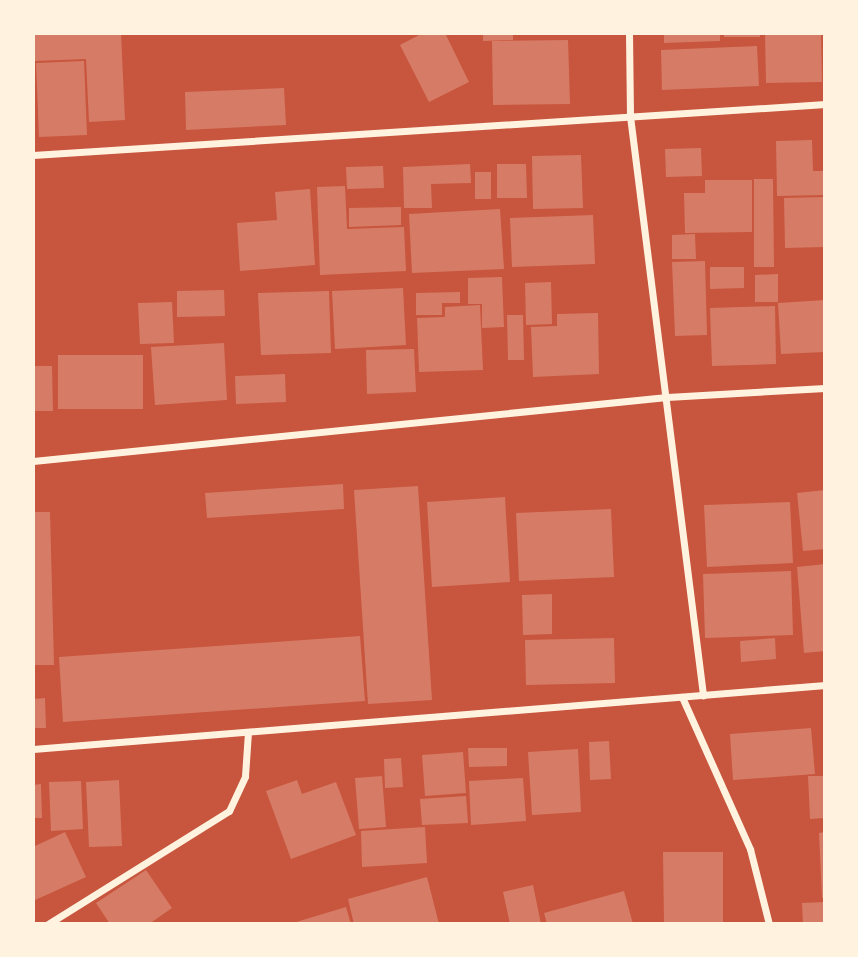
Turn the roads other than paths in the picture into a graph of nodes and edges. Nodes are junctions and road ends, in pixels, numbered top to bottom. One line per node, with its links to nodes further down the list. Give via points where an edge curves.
1 (629, 33): 3 (street)
2 (825, 104): 3 (street)
3 (630, 116): 4 (street); 6 (street)
4 (33, 155)
5 (825, 388): 6 (street)
6 (667, 397): 7 (street); 9 (street)
7 (33, 461)
8 (825, 685): 9 (street)
9 (704, 695): 10 (street)
10 (682, 697): 11 (street); 14 (street, via 750,849)
11 (248, 732): 12 (street); 13 (street, via 245,776 229,811)
12 (33, 749)
13 (48, 924)
14 (769, 924)

